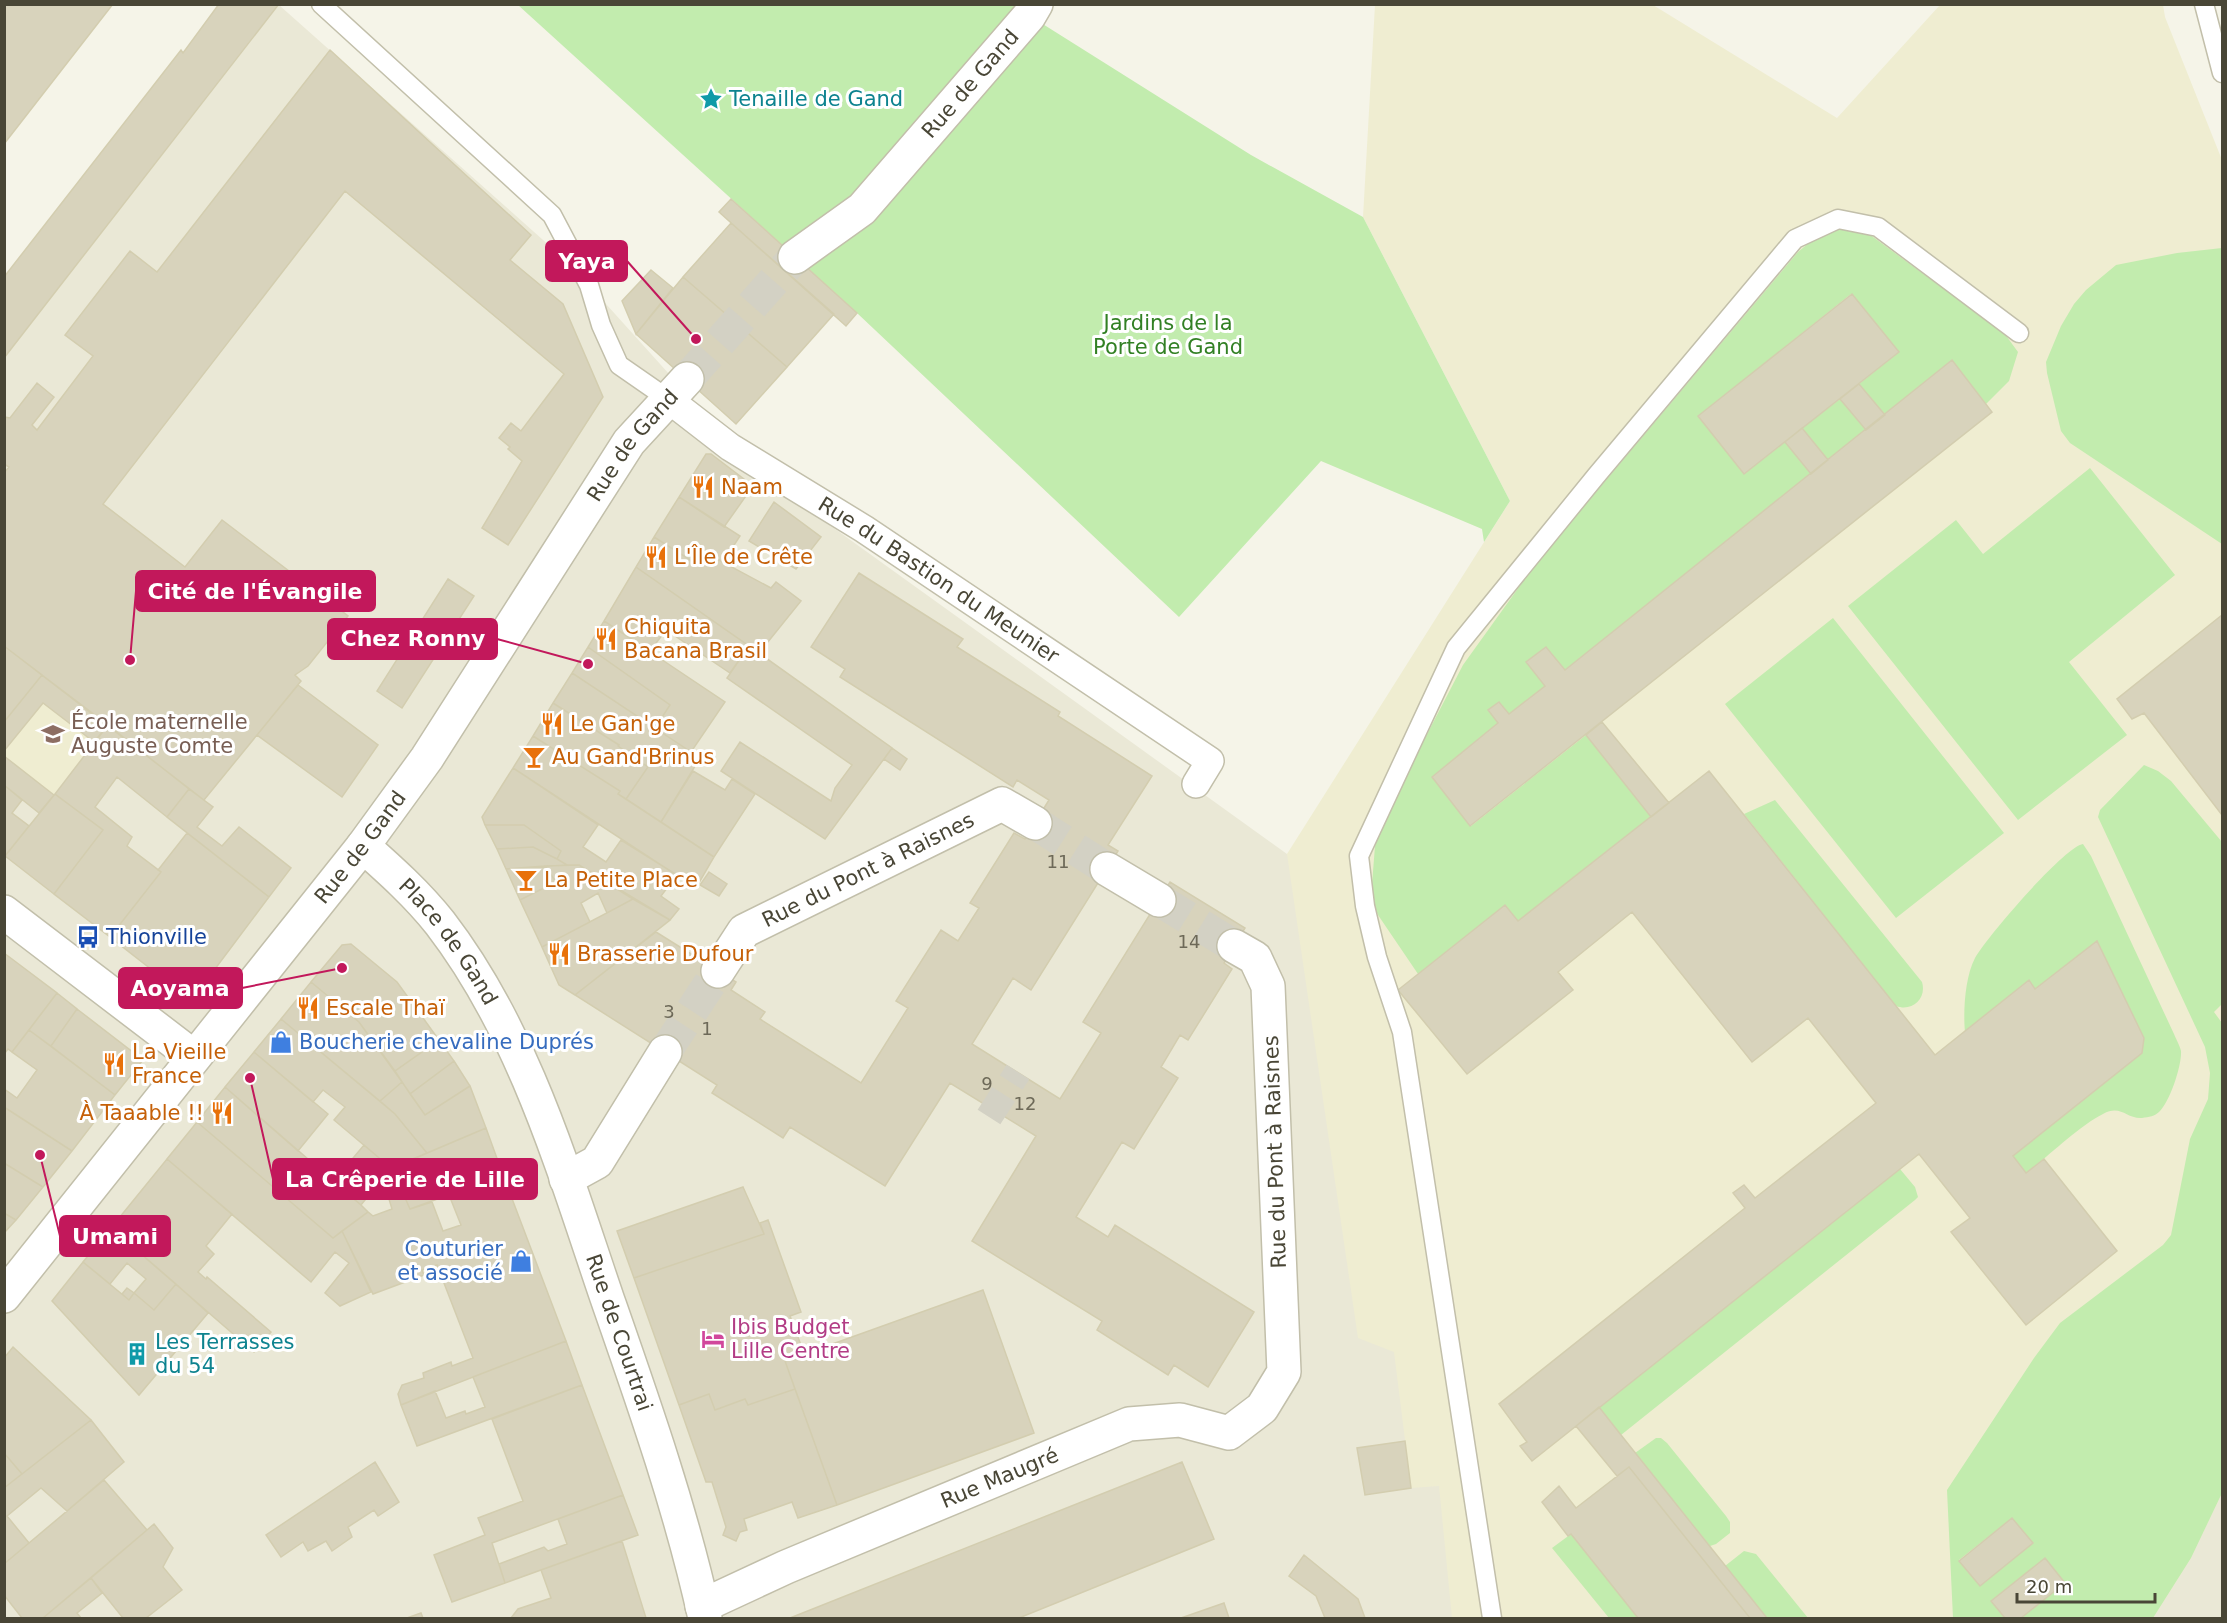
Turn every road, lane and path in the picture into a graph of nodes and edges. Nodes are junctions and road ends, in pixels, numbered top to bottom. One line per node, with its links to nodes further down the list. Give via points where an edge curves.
1 (321, 4): 7 (lane, via 552,215 590,285 601,325 619,365)
2 (2204, 4): 4 (lane)
3 (1032, 10): 5 (street, Rue de Gand, via 862,209)
4 (2223, 73)
5 (795, 257)
6 (2019, 333): 23 (lane, via 1878,227 1838,219 1795,239 1456,648 1359,856 1377,957 1402,1032)
7 (678, 389): 8 (street, Rue du Bastion du Meunier, via 730,447 864,530 1210,761); 10 (street, Rue de Gand, via 629,442 427,758)
8 (1196, 784)
9 (1035, 823): 15 (street, Rue du Pont à Raisnes, via 1002,804 744,931)
10 (363, 846): 16 (street, Place de Gand, via 440,923 487,993); 18 (street, Rue de Gand)
11 (1107, 868): 12 (street)
12 (1159, 900)
13 (4, 912): 18 (street)
14 (1234, 946): 21 (street, Rue du Pont à Raisnes, via 1255,958 1268,986)
15 (718, 971)
16 (517, 1052): 19 (street, Rue de Courtrai)
17 (665, 1052): 19 (street, via 597,1162)
18 (194, 1057): 20 (street, Rue de Gand)
19 (566, 1179): 22 (street, Rue de Courtrai, via 664,1462)
20 (4, 1296)
21 (1284, 1372): 22 (street, Rue Maugré, via 1262,1408 1229,1433 1180,1420 1129,1424 786,1567)
22 (704, 1612)
23 (1492, 1618)

